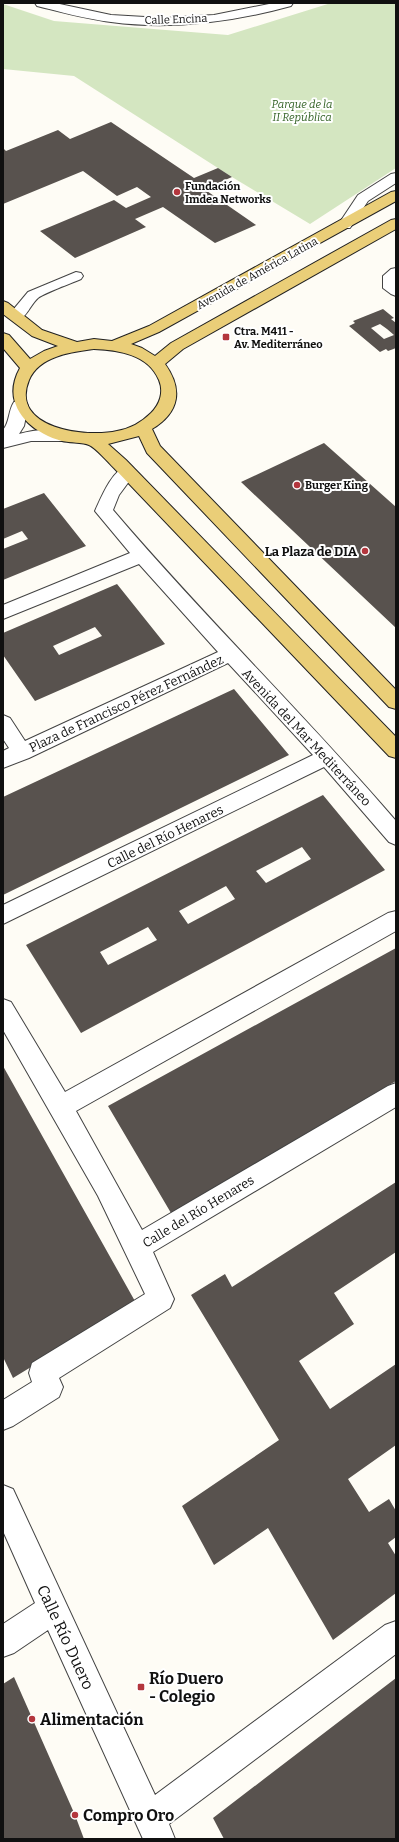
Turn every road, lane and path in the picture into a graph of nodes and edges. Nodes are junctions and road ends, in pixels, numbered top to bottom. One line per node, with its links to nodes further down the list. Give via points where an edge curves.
1 (40, 3): 2 (street, Calle Encina, via 89,15 148,22 212,18 266,10)
2 (287, 3)
3 (396, 177): 6 (street, via 363,198)
4 (396, 195): 6 (main road, Avenida de América Latina)
5 (396, 223): 15 (main road, Avenida de América Latina, via 177,346)
6 (344, 225): 13 (main road, Avenida de América Latina, via 154,329)
7 (393, 274): 9 (street, via 392,288)
8 (76, 276): 11 (street, via 33,295)
9 (396, 291)
10 (3, 306): 11 (main road)
11 (16, 316): 14 (main road, via 37,333)
12 (3, 338): 16 (main road)
13 (115, 345): 14 (main road); 15 (main road, via 136,350)
14 (74, 346): 16 (main road, via 46,356)
15 (156, 363): 18 (main road, via 164,370 169,383 169,397 163,410)
16 (29, 368): 17 (main road, via 21,380 17,393)
17 (20, 406): 19 (main road, via 28,418); 21 (street, via 16,426)
18 (143, 427): 20 (main road, via 112,438); 26 (main road, via 153,449)
19 (60, 436): 20 (main road); 21 (street, via 31,436)
20 (94, 440): 22 (main road)
21 (3, 442)
22 (127, 472): 23 (street, Avenida del Mar Mediterráneo, via 111,494 104,511); 28 (main road)
23 (141, 556): 24 (street); 25 (street, Avenida del Mar Mediterráneo)
24 (3, 612)
25 (230, 654): 29 (street, Plaza de Francisco Pérez Fernández); 30 (street, Avenida del Mar Mediterráneo)
26 (396, 702)
27 (3, 723): 29 (street, Plaza de Francisco Pérez Fernández)
28 (396, 750)
29 (22, 752): 31 (street, Plaza de Francisco Pérez Fernández)
30 (328, 757): 32 (street, Avenida del Mar Mediterráneo); 33 (street, Calle del Río Henares)
31 (3, 760)
32 (396, 836)
33 (3, 916)
34 (396, 920): 37 (street)
35 (3, 1009): 37 (street, Calle del Río Henares)
36 (396, 1094): 38 (street, Calle del Río Henares)
37 (60, 1107): 38 (street, Calle del Río Henares)
38 (138, 1247): 39 (street, via 161,1298 42,1373 49,1387)
39 (3, 1416)
40 (3, 1499): 41 (street, Calle Río Duero)
41 (52, 1609): 43 (street); 44 (street, Calle Río Duero)
42 (396, 1636): 44 (street, Calle Río Duero)
43 (3, 1642)
44 (154, 1829)

